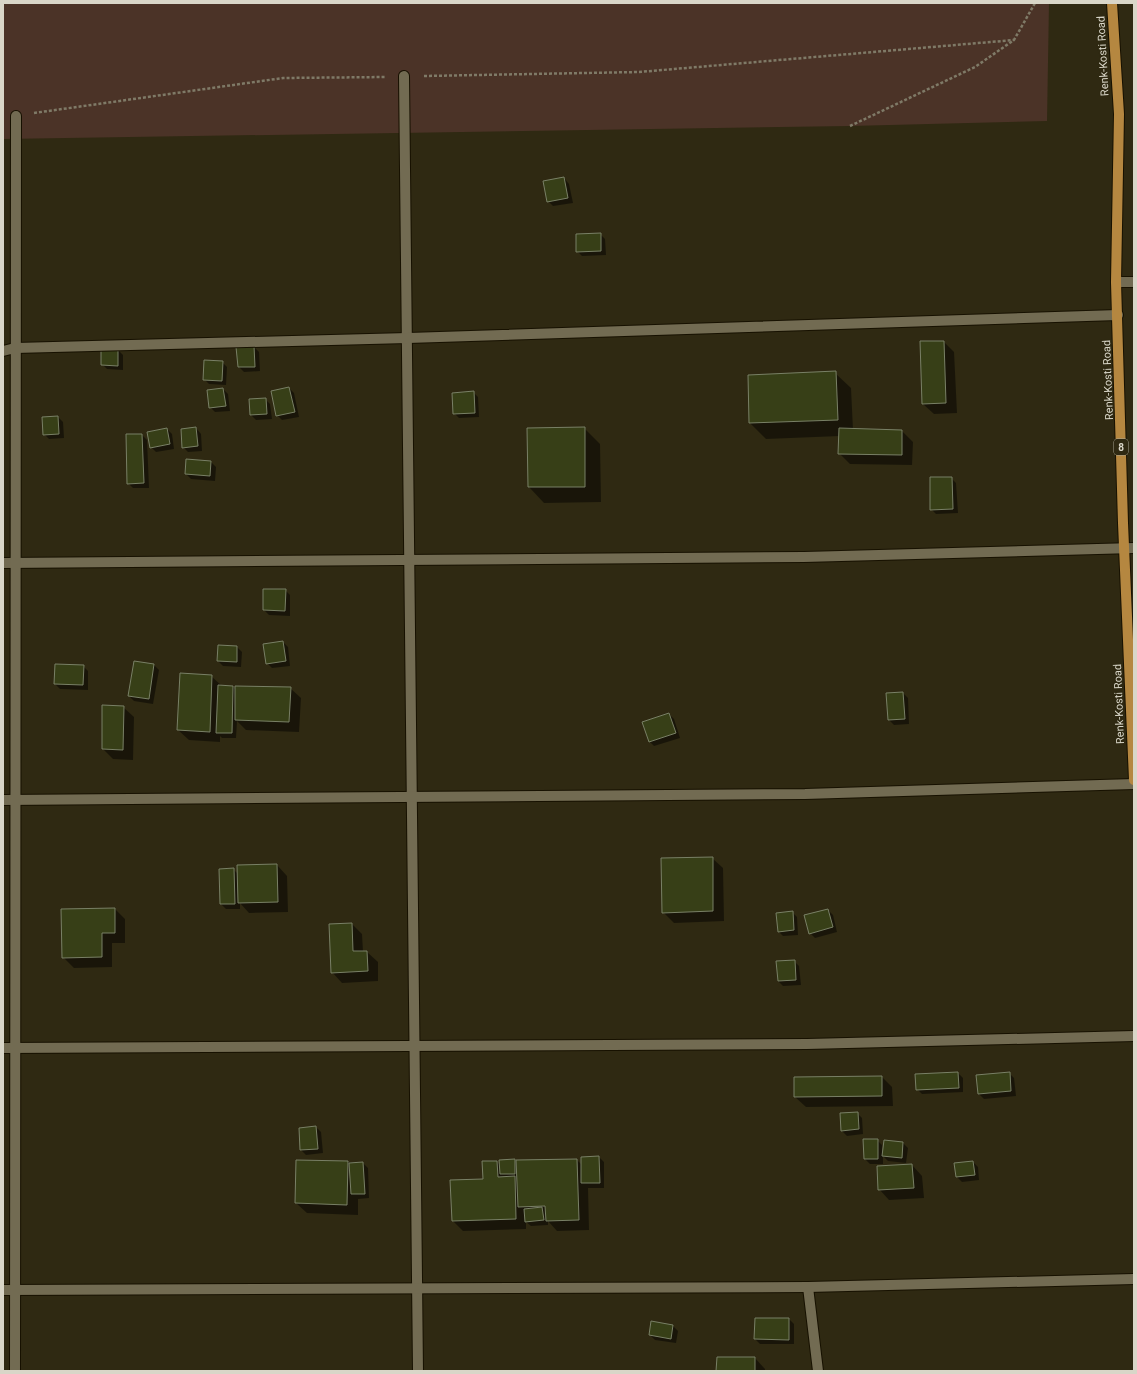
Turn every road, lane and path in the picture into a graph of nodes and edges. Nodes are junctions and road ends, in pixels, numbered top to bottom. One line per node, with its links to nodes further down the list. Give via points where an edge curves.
1 (1035, 3): 3 (path)
2 (1112, 3): 7 (main road, Renk-Kosti Road / 8, via 1119,114)
3 (1014, 40): 4 (path, via 639,72); 6 (path, via 974,67)
4 (404, 76): 5 (path, via 283,78); 10 (street)
5 (16, 116): 11 (street)
6 (850, 126)
7 (1116, 282): 8 (street); 9 (main road, Renk-Kosti Road / 8)
8 (1134, 282)
9 (1118, 315): 10 (street); 13 (main road, Renk-Kosti Road / 8)
10 (408, 338): 11 (street); 14 (street)
11 (15, 348): 12 (street); 16 (street)
12 (3, 351)
13 (1129, 548): 14 (street, via 804,557); 17 (main road, Renk-Kosti Road / 8)
14 (410, 560): 16 (street); 19 (street)
15 (3, 563): 16 (street)
16 (15, 563): 21 (street)
17 (1134, 780)
18 (1134, 784): 19 (street, via 805,794)
19 (412, 797): 21 (street); 23 (street)
20 (3, 800): 21 (street)
21 (15, 800): 25 (street)
22 (1134, 1036): 23 (street, via 807,1044)
23 (415, 1046): 25 (street); 28 (street)
24 (3, 1048): 25 (street)
25 (17, 1048): 30 (street)
26 (1134, 1280): 27 (street)
27 (808, 1287): 28 (street); 33 (street)
28 (417, 1288): 30 (street); 32 (street)
29 (3, 1290): 30 (street)
30 (15, 1290): 31 (street)
31 (15, 1371)
32 (418, 1371)
33 (818, 1371)

